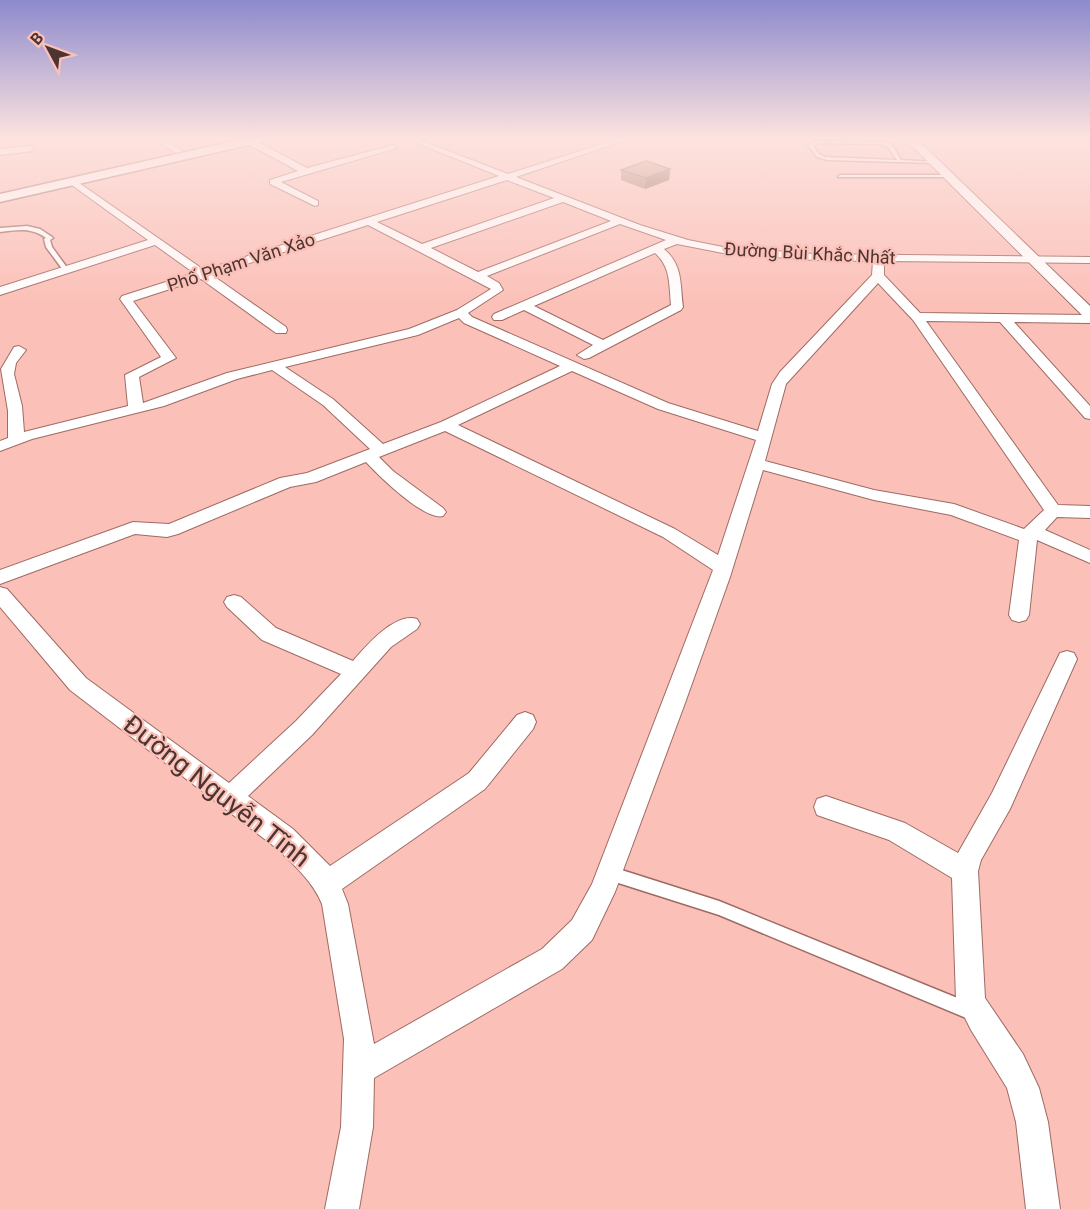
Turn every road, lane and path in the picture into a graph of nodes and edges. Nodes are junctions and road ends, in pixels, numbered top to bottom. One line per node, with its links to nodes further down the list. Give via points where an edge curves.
1 (19, 193): 8 (main road)
2 (89, 193): 15 (street)
3 (296, 193): 10 (street)
4 (452, 193): 11 (street, Phố Phạm Văn Xảo)
5 (548, 193): 9 (street, Đường Bùi Khắc Nhất)
6 (574, 193): 18 (street, Đường Bùi Khắc Nhất, via 673,231 730,242 810,248)
7 (969, 193): 18 (street)
8 (0, 198)
9 (562, 199): 12 (street, Đường Bùi Khắc Nhất); 16 (street)
10 (315, 203)
11 (368, 221): 16 (street); 25 (street, Phố Phạm Văn Xảo)
12 (619, 221): 14 (street, Đường Bùi Khắc Nhất); 26 (street)
13 (0, 230): 23 (lane, via 38,228 51,238 47,239 49,247)
14 (676, 240): 17 (street); 22 (street, Đường Bùi Khắc Nhất, via 723,250)
15 (156, 241): 23 (street); 25 (street)
16 (421, 248): 26 (street)
17 (657, 249): 28 (street); 36 (street, via 673,268 677,307)
18 (1035, 251): 19 (street, Đường Bùi Khắc Nhất); 20 (street); 22 (street, Đường Bùi Khắc Nhất); 30 (street)
19 (1090, 251)
20 (1054, 260): 21 (street); 24 (street)
21 (1090, 260)
22 (879, 267): 32 (street); 43 (street, via 779,384)
23 (65, 269): 27 (street)
24 (1068, 273)
25 (202, 274): 35 (street); 40 (street, Phố Phạm Văn Xảo, via 126,299 170,358 132,375)
26 (478, 276): 29 (street, via 497,290)
27 (0, 291)
28 (525, 306): 31 (street); 36 (street)
29 (461, 313): 38 (street, via 468,320); 39 (street, via 413,332)
30 (1090, 315)
31 (498, 317)
32 (917, 317): 33 (street); 49 (street)
33 (1004, 318): 34 (street); 41 (street)
34 (1090, 319)
35 (281, 330)
36 (602, 345): 38 (street)
37 (19, 350): 44 (street, via 5,367 16,409)
38 (577, 361): 42 (street); 43 (street, via 663,406)
39 (273, 364): 40 (street); 46 (street, via 328,402)
40 (136, 409): 44 (street)
41 (1090, 415)
42 (446, 424): 46 (street); 53 (street, via 669,533)
43 (765, 438): 47 (street)
44 (16, 440): 45 (street)
45 (0, 446)
46 (374, 453): 48 (street, via 387,475); 54 (street, via 310,478 286,482 172,530 133,528)
47 (758, 464): 51 (street, via 874,495 954,510); 53 (street)
48 (437, 512)
49 (1053, 512): 50 (street); 51 (street)
50 (1090, 512)
51 (1030, 534): 52 (street); 57 (street)
52 (1090, 557)
53 (723, 567): 65 (street)
54 (0, 577)
55 (0, 594): 62 (street, Đường Nguyễn Tĩnh, via 78,684)
56 (234, 602): 60 (street, via 269,634)
57 (1018, 615)
58 (410, 624): 60 (street, via 384,641)
59 (1066, 659): 64 (street)
60 (355, 671): 62 (street, via 304,728)
61 (525, 723): 66 (street, via 477,781)
62 (230, 797): 66 (street, Đường Nguyễn Tĩnh, via 284,838)
63 (826, 807): 64 (street, via 896,831)
64 (965, 871): 67 (street, via 971,1000)
65 (609, 873): 67 (lane, via 719,908); 68 (street, via 582,930 552,959)
66 (328, 883): 68 (street, Đường Nguyễn Tĩnh, via 359,1039)
67 (977, 1015): 70 (street, via 1016,1072 1026,1094)
68 (358, 1070): 69 (street, Đường Nguyễn Tĩnh, via 357,1127)
69 (342, 1209)
70 (1043, 1209)

